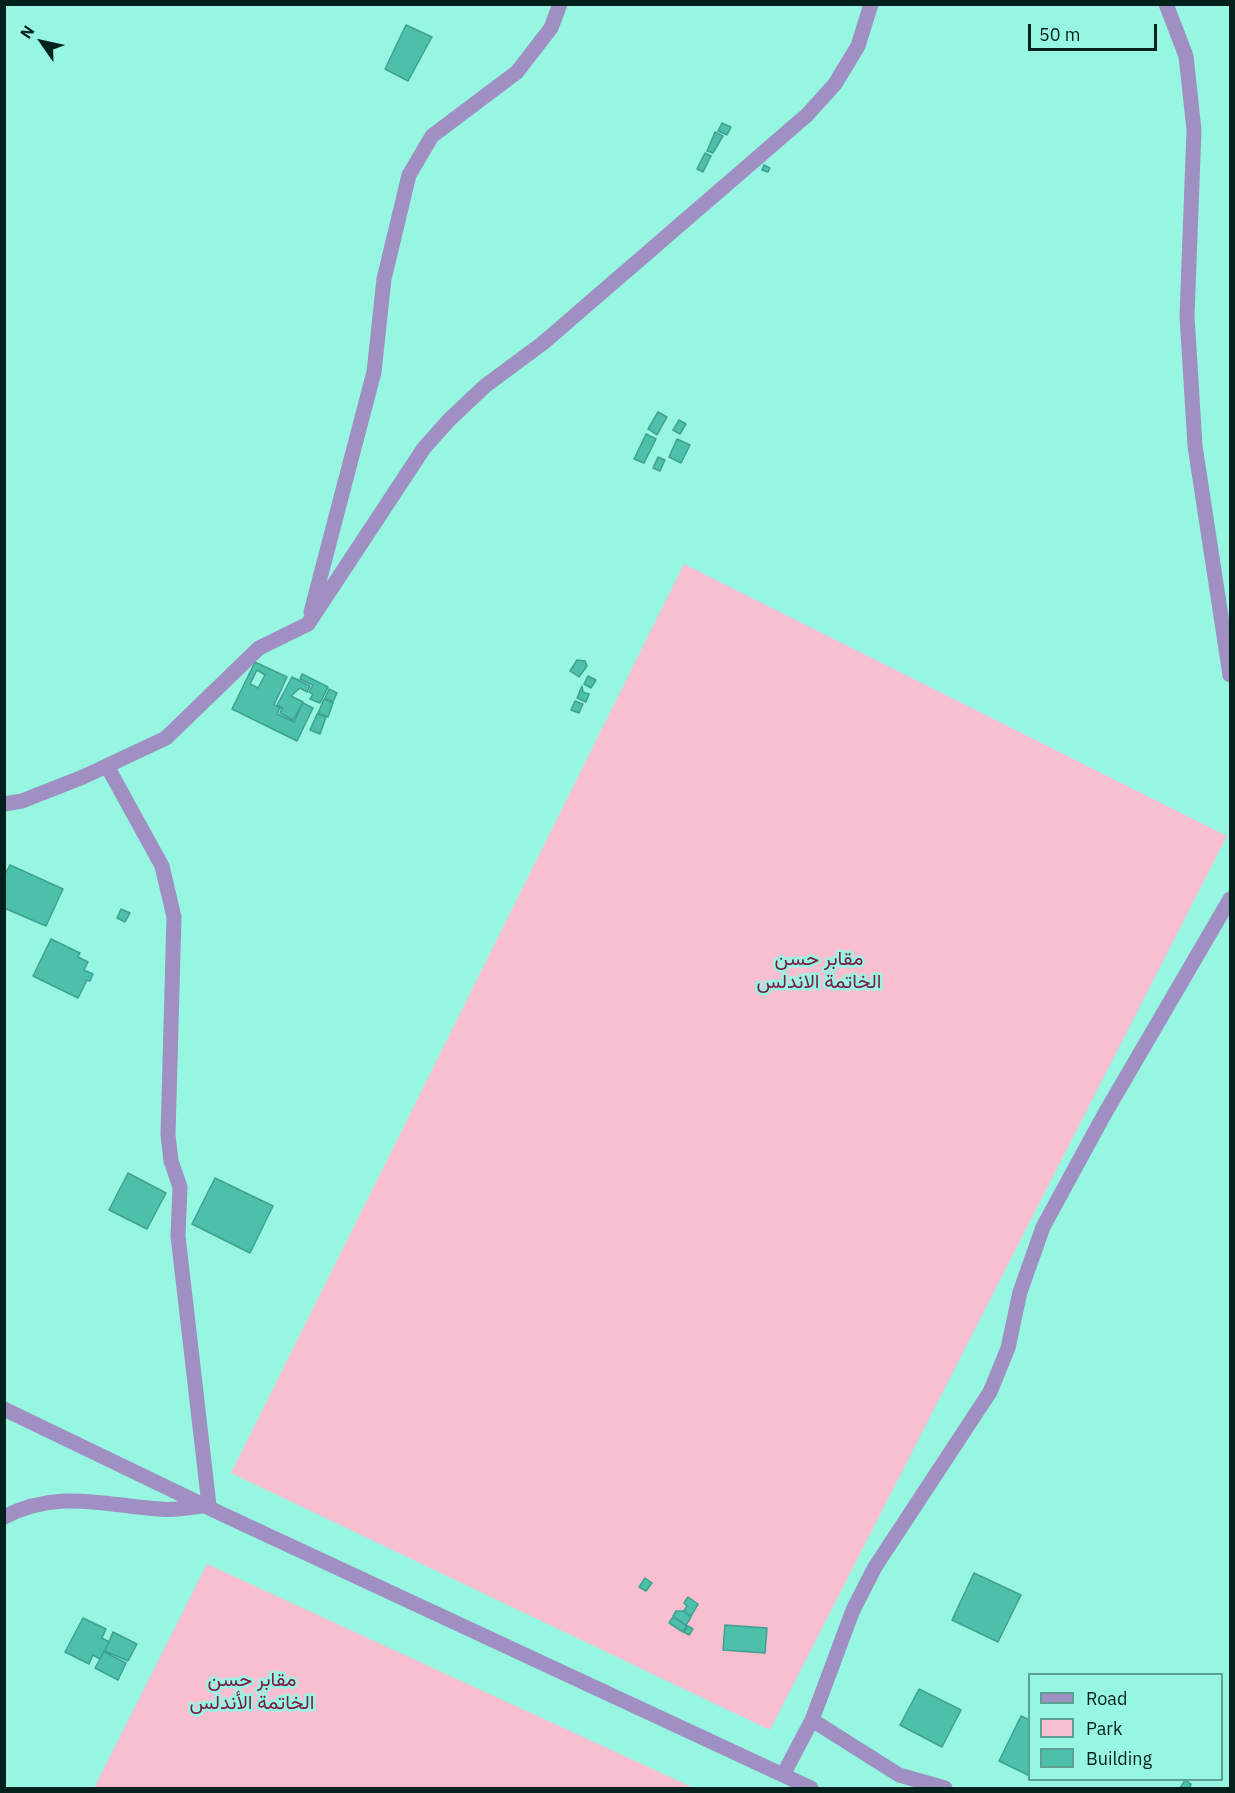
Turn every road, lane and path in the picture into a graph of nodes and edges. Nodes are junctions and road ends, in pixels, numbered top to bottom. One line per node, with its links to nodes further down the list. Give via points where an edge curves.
1 (560, 4): 4 (street, via 551,28 517,72 432,136 409,175 384,279 374,372)
2 (871, 4): 4 (street, via 858,46 835,84 807,115 543,343 485,386 443,427 424,448)
3 (1166, 4): 5 (street, via 1186,57 1194,130 1187,316 1195,446)
4 (308, 624): 6 (street, via 259,648 166,738)
5 (1230, 675)
6 (107, 766): 7 (street, via 22,801); 10 (street, via 162,866 174,917 168,1135 180,1187 178,1236)
7 (4, 804)
8 (1230, 899): 12 (street, via 1043,1227 1020,1292 1008,1348 990,1392 875,1567 853,1610)
9 (4, 1409): 10 (street)
10 (209, 1505): 11 (street, via 160,1510 65,1499); 13 (street)
11 (4, 1517)
12 (812, 1720): 13 (street); 15 (street, via 899,1775)
13 (783, 1775): 14 (street)
14 (811, 1788)
15 (945, 1788)

